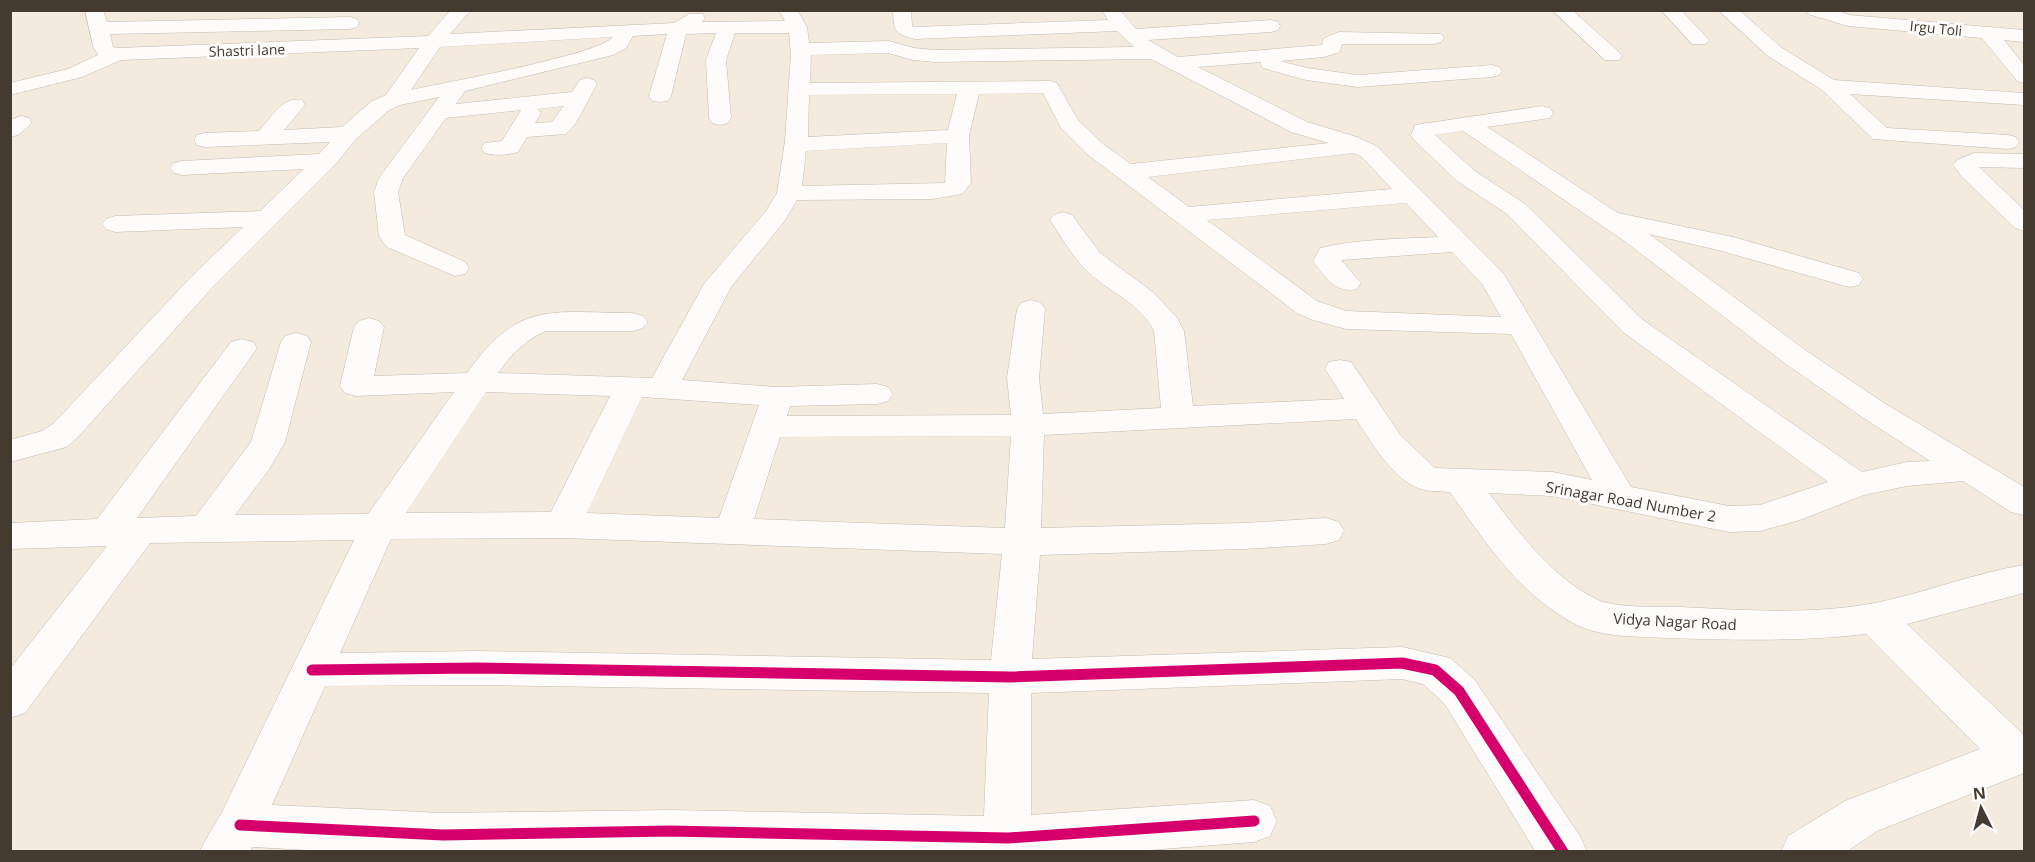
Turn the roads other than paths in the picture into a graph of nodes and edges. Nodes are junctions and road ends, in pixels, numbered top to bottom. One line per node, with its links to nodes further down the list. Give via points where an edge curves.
1 (265, 10): 16 (street)
2 (744, 10): 14 (street)
3 (902, 10): 17 (street, via 903,29 915,33)
4 (1560, 10): 30 (street)
5 (1670, 10): 24 (street)
6 (1727, 10): 35 (street, via 1775,52)
7 (1814, 10): 9 (street, Irgu Toli, via 1848,20)
8 (464, 16): 25 (street)
9 (1866, 16): 21 (street, Irgu Toli)
10 (357, 17): 16 (street); 26 (street)
11 (575, 17): 12 (street)
12 (520, 18)
13 (98, 19): 16 (street); 28 (street, via 104,51)
14 (717, 22): 15 (street); 19 (street); 47 (street)
15 (797, 22): 27 (street, via 913,54 934,56); 37 (street)
16 (248, 24)
17 (1121, 24): 18 (street); 27 (street)
18 (1271, 26)
19 (678, 27): 20 (street); 39 (street)
20 (617, 31): 25 (street, Shastri lane); 34 (street, via 527,72); 40 (street)
21 (1988, 33): 22 (street, Irgu Toli); 33 (street)
22 (2025, 36)
23 (1434, 38): 29 (street, via 1339,38 1331,42 1333,48 1324,51)
24 (1699, 39)
25 (433, 42): 26 (street, Shastri lane); 42 (street)
26 (324, 47): 28 (street, Shastri lane)
27 (1155, 53): 31 (street)
28 (118, 54): 36 (street, via 75,73)
29 (1260, 55): 31 (street); 32 (street, via 1279,68 1358,81)
30 (1612, 56)
31 (1175, 63): 56 (street, via 1299,127)
32 (1492, 71)
33 (2025, 77)
34 (458, 86): 42 (street); 45 (street)
35 (1829, 86): 41 (street); 54 (street, via 1879,132)
36 (10, 88)
37 (800, 89): 38 (street); 55 (street)
38 (969, 90): 51 (street); 61 (street, via 1050,87 1069,123)
39 (660, 96)
40 (579, 98): 43 (street); 49 (street, via 558,129)
41 (2025, 99)
42 (394, 100): 50 (street, via 380,106)
43 (536, 103): 45 (street); 49 (street)
44 (294, 105): 52 (street)
45 (440, 112): 71 (street, via 391,178 386,192 396,241)
46 (1542, 113): 48 (street)
47 (720, 118)
48 (1467, 124): 65 (street); 91 (street, via 1424,130 1422,135 1466,176 1516,210 1633,326)
49 (520, 130): 57 (street, via 510,147)
50 (348, 134): 52 (street); 58 (street)
51 (958, 136): 55 (street); 62 (street, via 959,183 952,189)
52 (266, 137): 53 (street)
53 (205, 140)
54 (2025, 143)
55 (795, 145): 62 (street)
56 (1361, 147): 61 (street); 63 (street)
57 (493, 148)
58 (326, 161): 60 (street); 66 (street)
59 (2025, 161): 68 (street, via 1974,160 1965,165)
60 (182, 168)
61 (1126, 172): 64 (street)
62 (789, 193): 82 (street, via 777,214 718,284)
63 (1412, 195): 64 (street); 70 (street)
64 (1183, 215): 76 (street, via 1307,307 1323,314 1346,321)
65 (1606, 217): 72 (street, via 1714,240); 89 (street, via 1797,358)
66 (265, 219): 69 (street); 88 (street, via 65,431 54,439)
67 (1063, 220): 86 (street, via 1090,259 1146,299 1165,321)
68 (2025, 223)
69 (115, 224)
70 (1459, 244): 73 (street, via 1329,254 1327,261); 76 (street, via 1494,280)
71 (455, 268)
72 (1849, 279)
73 (1347, 283)
74 (1031, 309): 87 (street, via 1023,378)
75 (633, 322): 81 (street, via 531,324 494,358)
76 (1520, 326): 92 (street)
77 (369, 327): 81 (street, via 356,386)
78 (296, 342): 96 (street, via 268,442)
79 (242, 348): 98 (street)
80 (1340, 369): 84 (street, Srinagar Road Number 2)
81 (477, 382): 82 (street); 95 (street)
82 (646, 388): 85 (street); 94 (street)
83 (877, 394): 85 (street)
84 (1367, 408): 86 (street); 90 (street, Srinagar Road Number 2, via 1411,469 1427,479)
85 (773, 412): 87 (street); 99 (street)
86 (1178, 417): 87 (street)
87 (1028, 425): 101 (street)
88 (10, 451)
89 (1969, 468): 91 (street, Srinagar Road Number 2, via 1906,474); 93 (street)
90 (1461, 481): 92 (street, Srinagar Road Number 2, via 1553,484); 103 (street, Vidya Nagar Road, via 1509,547 1556,593 1592,615 1634,621 1813,625)
91 (1856, 485): 92 (street, Srinagar Road Number 2, via 1760,518 1729,519)
92 (1619, 497)
93 (2025, 503)
94 (562, 525): 95 (street); 99 (street)
95 (379, 526): 96 (street); 104 (street)
96 (206, 528): 98 (street)
97 (1326, 531): 101 (street)
98 (124, 532): 100 (street); 106 (street)
99 (732, 532): 101 (street)
100 (10, 536)
101 (1022, 542): 105 (street)
102 (2025, 579): 103 (street, Vidya Nagar Road)
103 (1875, 618): 107 (street, via 1980,721)
104 (312, 670): 105 (street, via 475,668); 109 (street)
105 (1010, 677): 110 (street); 111 (street, via 1402,663 1435,670 1459,691)
106 (10, 701)
107 (2020, 754): 112 (street, via 1861,816)
108 (1254, 821): 110 (street)
109 (231, 838): 110 (street, via 670,831)
110 (1007, 845)
111 (1563, 852)
112 (1805, 852)

